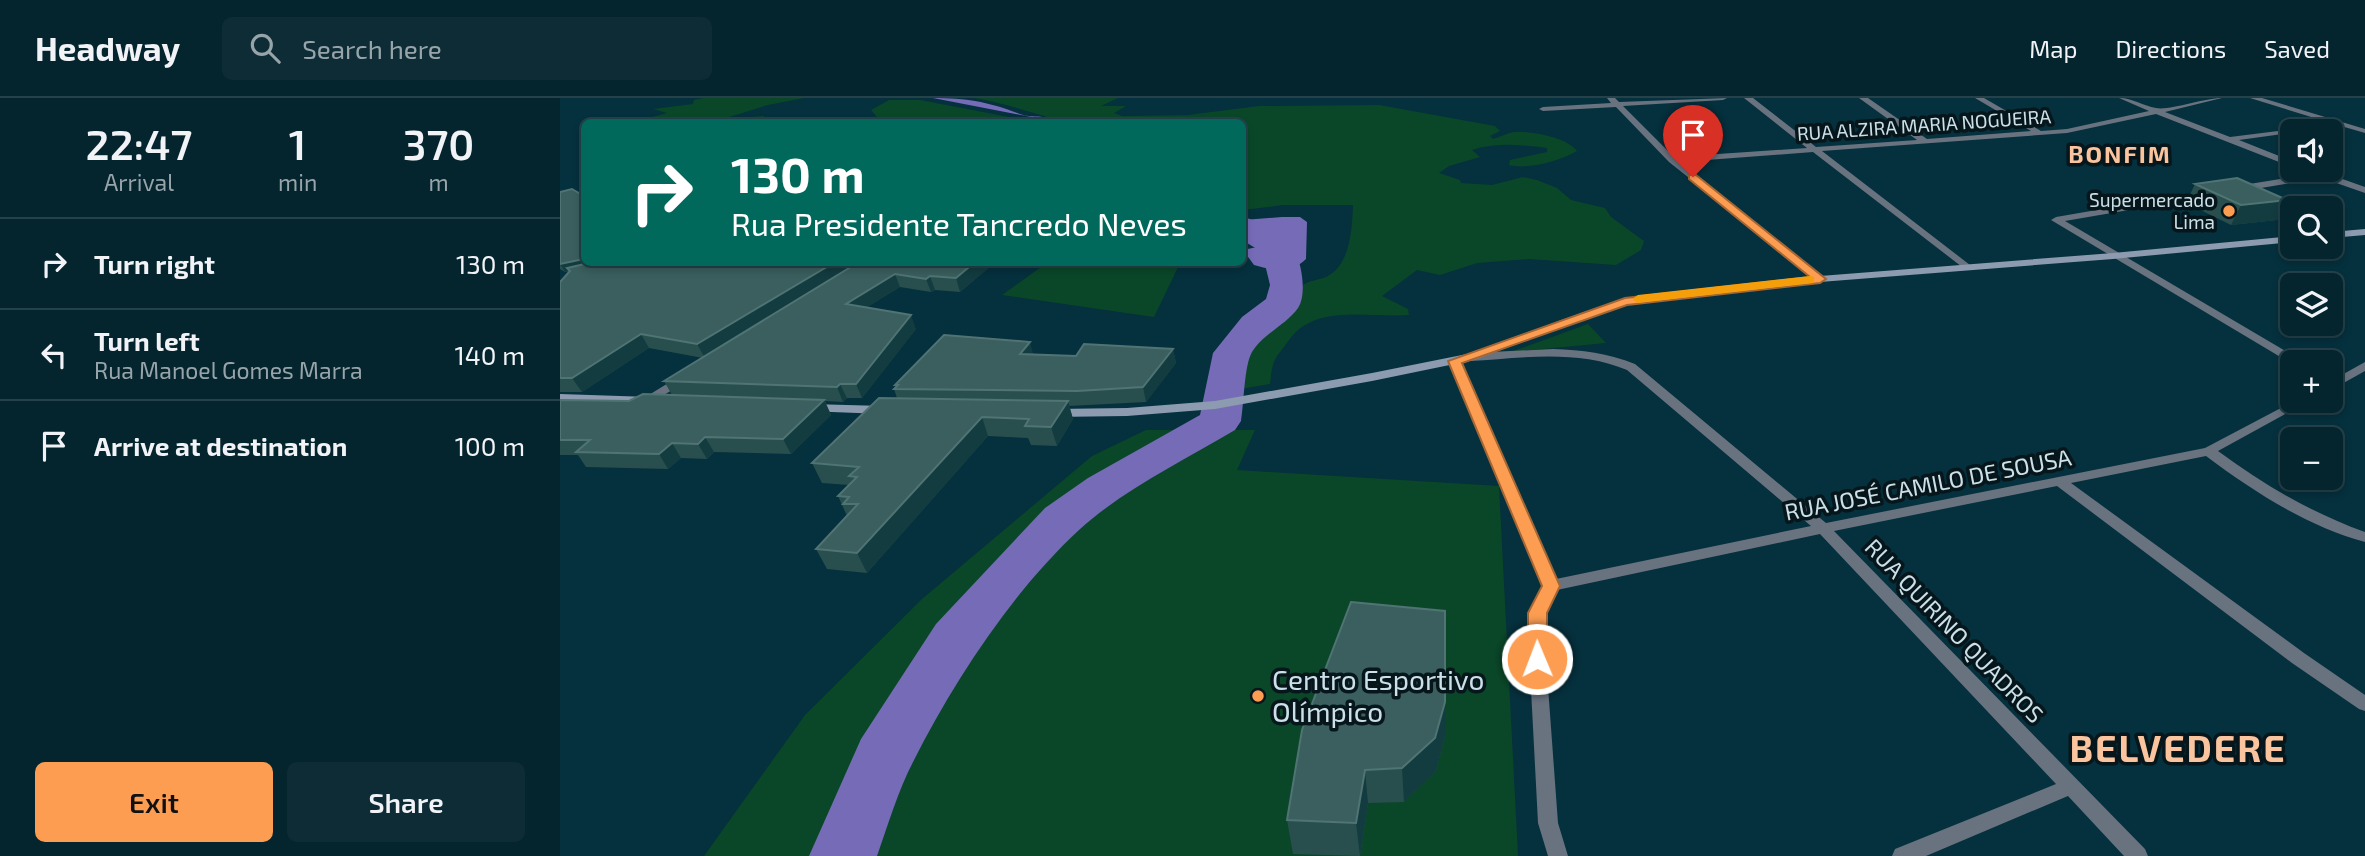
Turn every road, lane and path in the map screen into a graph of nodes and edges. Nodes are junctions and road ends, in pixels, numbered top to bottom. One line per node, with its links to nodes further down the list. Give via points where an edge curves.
1 (1723, 98): 8 (street)
2 (1748, 98): 18 (street)
3 (1863, 98): 17 (street)
4 (1979, 98): 14 (street)
5 (2123, 98): 10 (street)
6 (2218, 98): 10 (street, RUA ALZIRA MARIA NOGUEIRA)
7 (2254, 98): 12 (street)
8 (1613, 102): 9 (street); 19 (street)
9 (1542, 109)
10 (2158, 112): 14 (street, RUA ALZIRA MARIA NOGUEIRA); 16 (street)
11 (2343, 125): 12 (street)
12 (2346, 125): 13 (street)
13 (2365, 131)
14 (2040, 133): 17 (street, RUA ALZIRA MARIA NOGUEIRA)
15 (2280, 134): 16 (street)
16 (2227, 140): 20 (street)
17 (1926, 142): 18 (street, RUA ALZIRA MARIA NOGUEIRA)
18 (1813, 149): 19 (street, RUA ALZIRA MARIA NOGUEIRA); 30 (street)
19 (1672, 160): 31 (street)
20 (2280, 160)
21 (2280, 182): 24 (street)
22 (2342, 182): 23 (street)
23 (2365, 190)
24 (2227, 191)
25 (2213, 193): 29 (street, via 2057,222)
26 (2365, 232): 27 (main road)
27 (2343, 234)
28 (2280, 240): 29 (main road)
29 (2113, 256): 30 (main road); 32 (street)
30 (1966, 267): 31 (main road)
31 (1820, 279): 33 (main road, via 1625,302)
32 (2280, 352)
33 (1462, 359): 42 (main road, via 1215,405); 46 (street, RUA QUIRINO QUADROS, via 1583,355 1618,360); 48 (street)
34 (2365, 366): 36 (street)
35 (692, 373): 38 (street)
36 (2343, 377)
37 (560, 398): 38 (main road)
38 (645, 401): 39 (main road)
39 (671, 402)
40 (790, 407): 41 (main road)
41 (896, 410)
42 (1046, 412)
43 (2280, 413): 44 (street, RUA JOSÉ CAMILO DE SOUSA)
44 (2209, 451): 45 (street, RUA JOSÉ CAMILO DE SOUSA); 47 (street, via 2258,488)
45 (2061, 482): 46 (street, RUA JOSÉ CAMILO DE SOUSA); 49 (street)
46 (1823, 528): 48 (street, RUA JOSÉ CAMILO DE SOUSA); 50 (street, RUA QUIRINO QUADROS)
47 (2365, 537)
48 (1551, 586): 51 (street, via 1538,613 1536,632 1548,823)
49 (2365, 704)
50 (2072, 786): 52 (street); 53 (street, RUA QUIRINO QUADROS)
51 (1559, 856)
52 (1902, 856)
53 (2138, 856)

